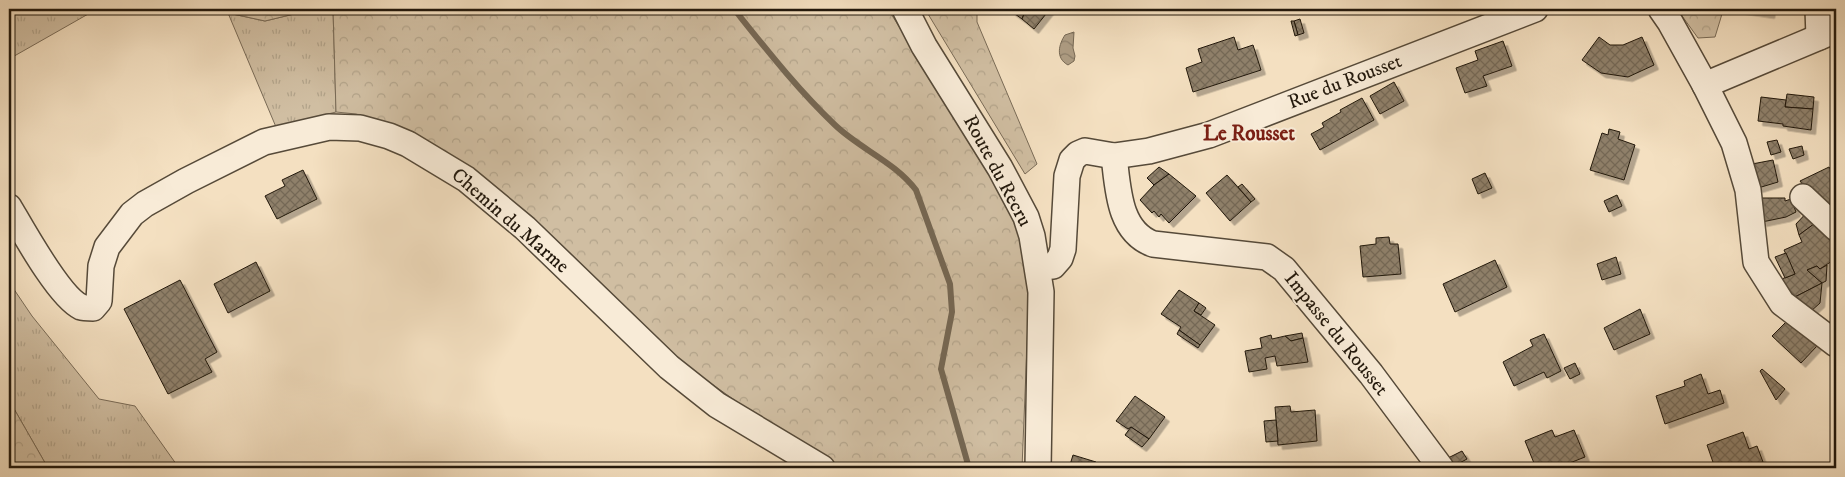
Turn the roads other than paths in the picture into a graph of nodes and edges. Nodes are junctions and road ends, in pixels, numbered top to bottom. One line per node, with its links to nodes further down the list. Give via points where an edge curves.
1 (905, 9): 11 (street, Route du Recru, via 924,46 1014,192 1026,217)
2 (1535, 9): 7 (street, Rue du Rousset, via 1210,135 1149,151)
3 (1661, 9): 6 (street)
4 (1818, 9): 5 (street)
5 (1828, 34): 6 (street)
6 (1704, 85): 12 (street, via 1734,143 1748,190 1756,262 1782,304)
7 (1114, 156): 11 (street, Rue du Rousset, via 1085,151 1072,160 1066,176 1063,249 1053,266); 15 (street, Impasse du Rousset, via 1120,200 1125,216 1137,234 1153,244 1267,257 1284,269 1371,374)
8 (1803, 196): 10 (street)
9 (9, 207): 13 (street, Chemin du Marme, via 50,273 72,300 82,308 92,308 99,301 101,266 107,247 132,214 145,204 264,142 329,127 360,128 389,136 432,156 488,196 669,367 718,405)
10 (1836, 228)
11 (1038, 267): 14 (street, Route du Recru, via 1041,292)
12 (1836, 344)
13 (822, 468)
14 (1038, 468)
15 (1441, 468)

